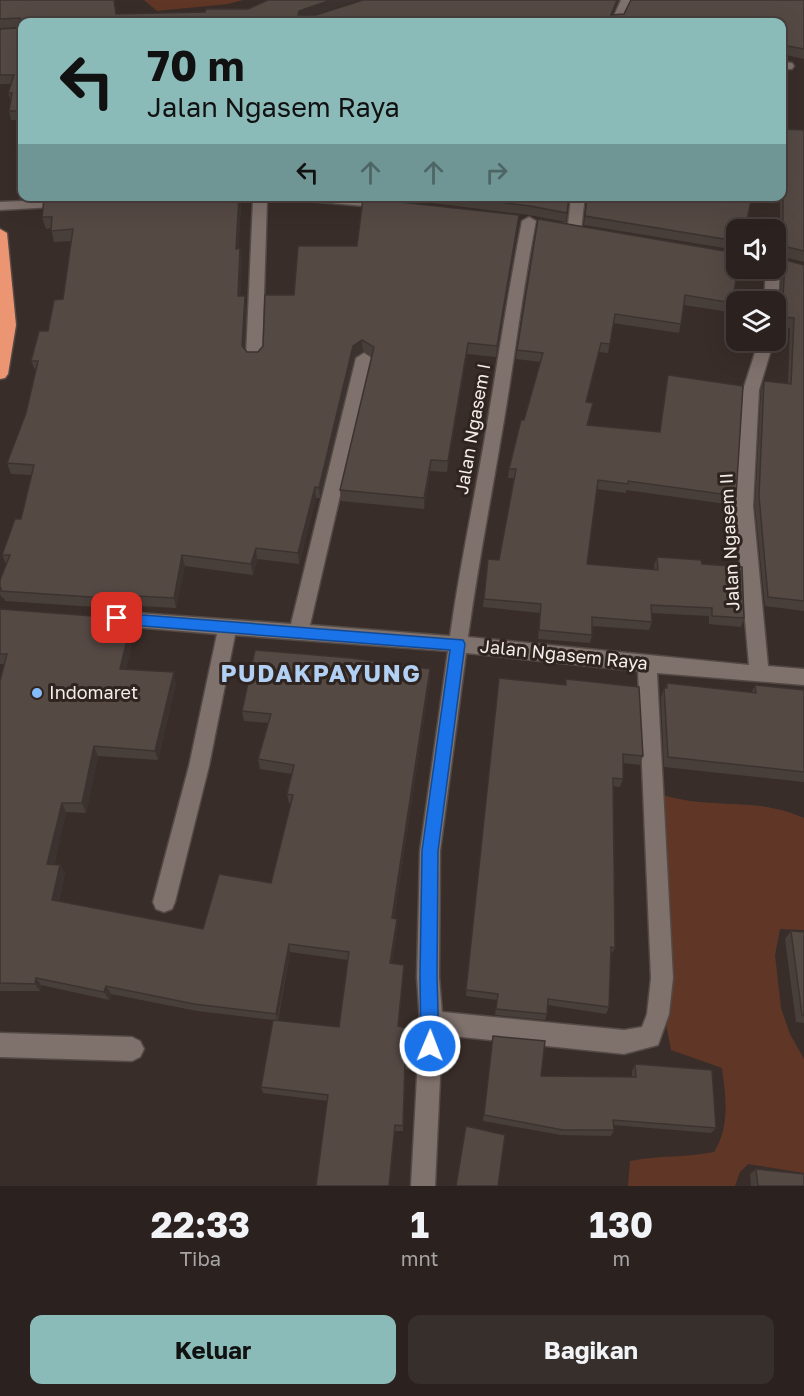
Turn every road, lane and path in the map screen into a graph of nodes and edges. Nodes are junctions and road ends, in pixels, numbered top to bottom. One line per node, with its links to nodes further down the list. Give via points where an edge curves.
1 (627, 0): 2 (street)
2 (618, 18)
3 (260, 201): 11 (street)
4 (350, 201): 8 (street)
5 (578, 201): 17 (street, Jalan Ngasem I, via 580,230 523,221 496,420)
6 (80, 203): 7 (street)
7 (0, 206)
8 (401, 206)
9 (0, 232): 13 (highway, via 9,325)
10 (763, 351): 19 (street, Jalan Ngasem II, via 751,390 744,506)
11 (254, 357)
12 (364, 357): 16 (street)
13 (0, 374)
14 (93, 616): 15 (street, Jalan Ngasem Raya)
15 (228, 626): 16 (street, Jalan Ngasem Raya); 21 (street, via 199,766)
16 (299, 631): 17 (street, Jalan Ngasem Raya)
17 (458, 644): 18 (street, Jalan Ngasem Raya); 22 (street, Jalan Ngasem I, via 430,851)
18 (647, 664): 19 (street, Jalan Ngasem Raya); 22 (street, via 662,978 658,1014 650,1037 624,1042)
19 (759, 672): 20 (street, Jalan Ngasem Raya)
20 (804, 677)
21 (164, 902)
22 (431, 1022): 25 (street, Jalan Ngasem I)
23 (0, 1045): 24 (street)
24 (132, 1048)
25 (423, 1186)

